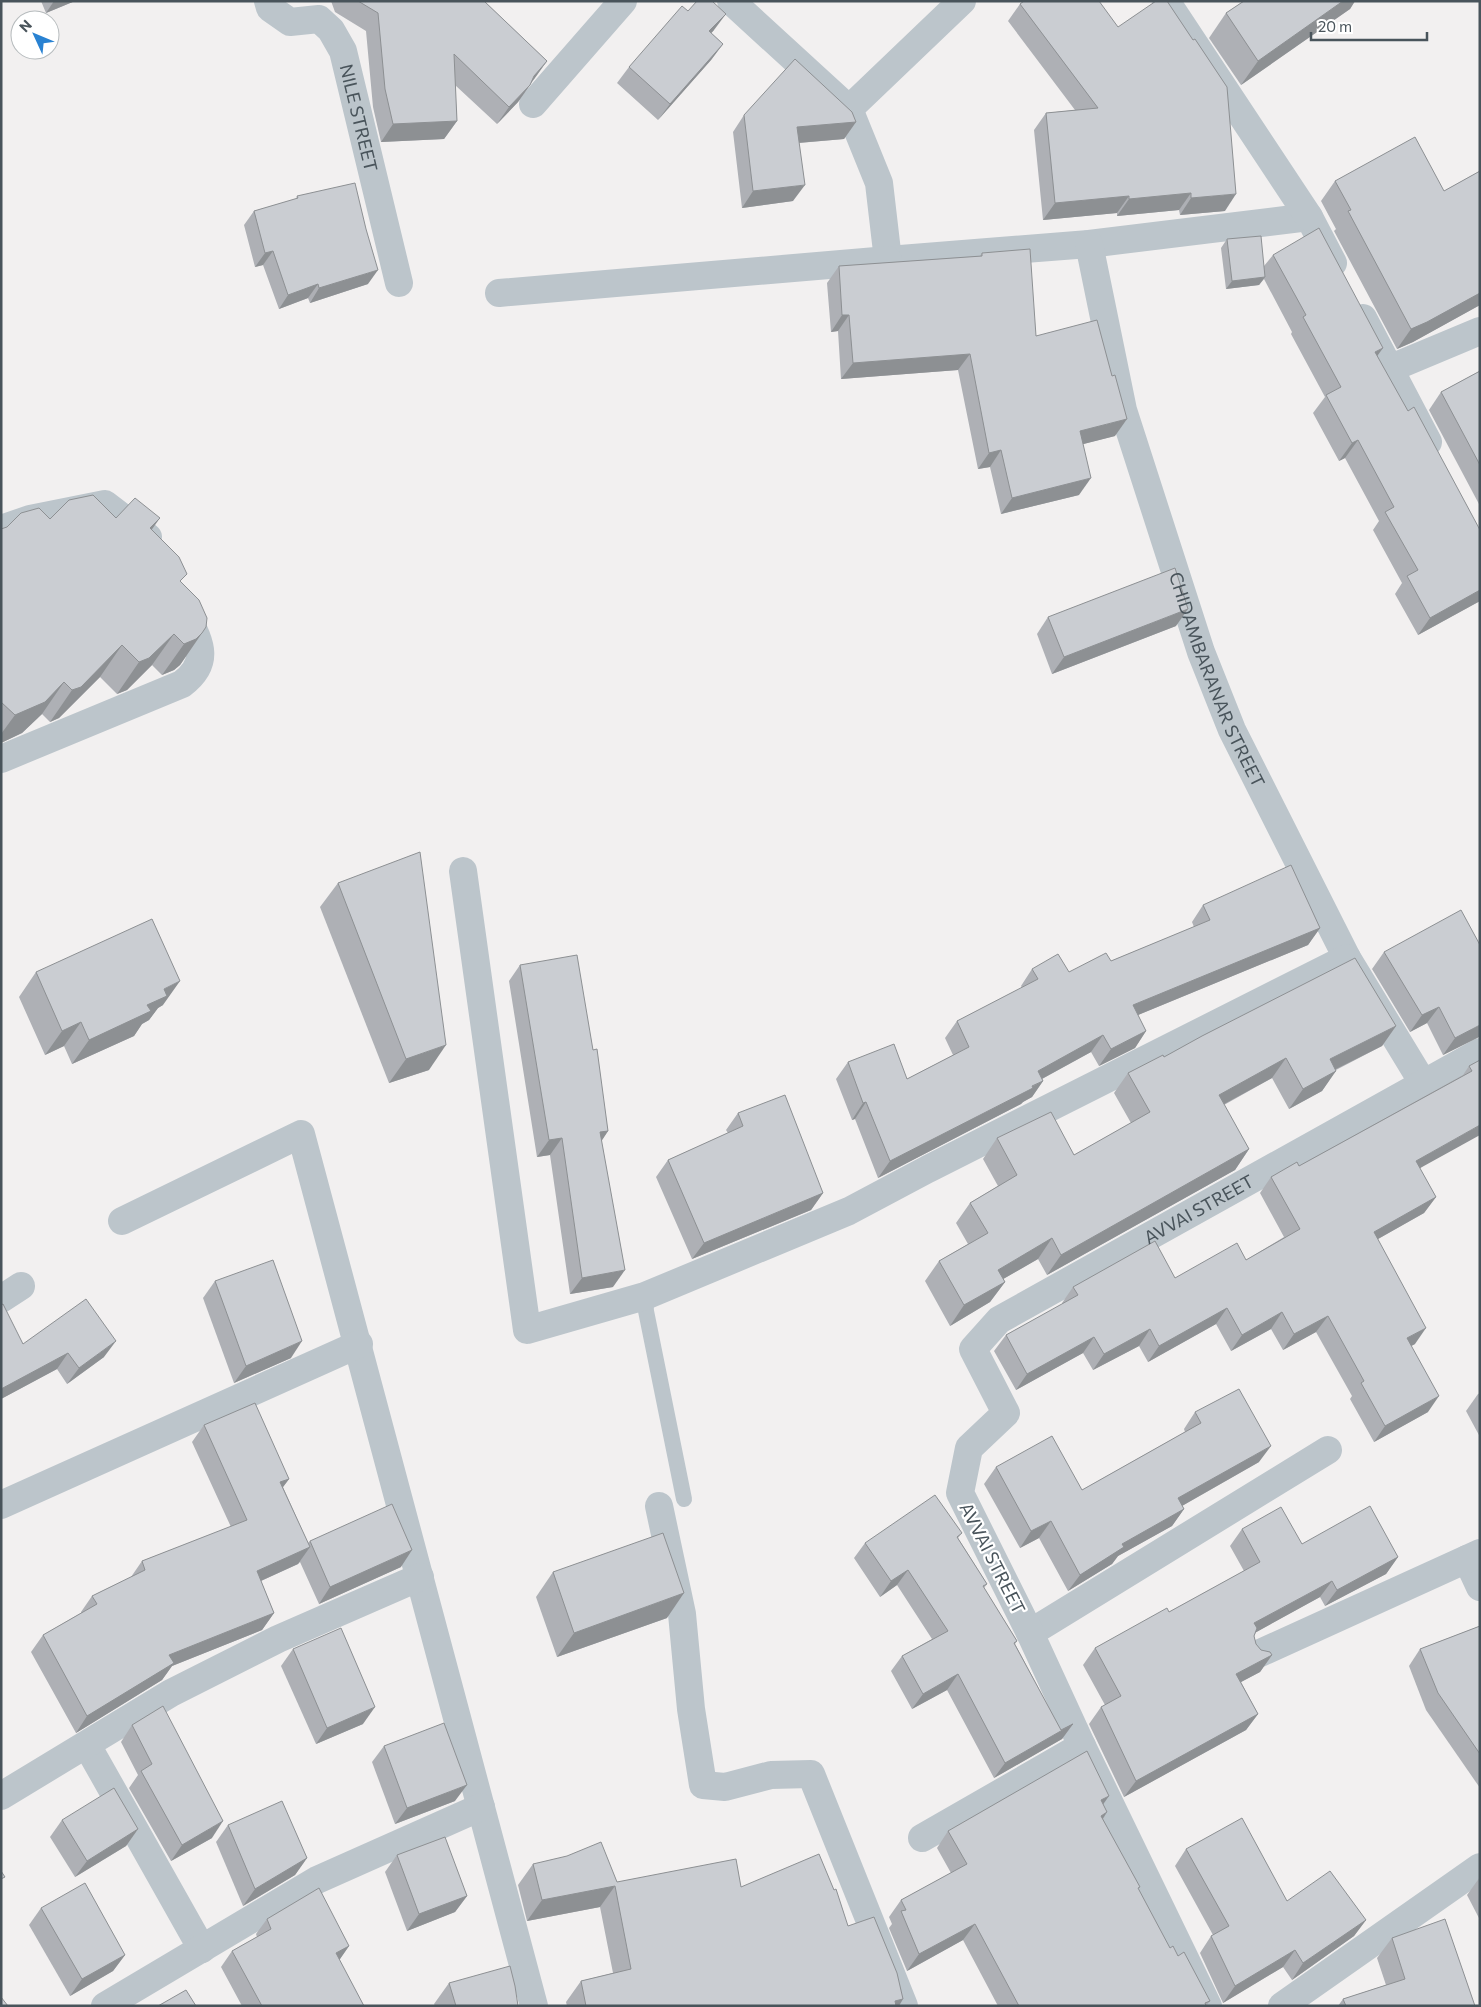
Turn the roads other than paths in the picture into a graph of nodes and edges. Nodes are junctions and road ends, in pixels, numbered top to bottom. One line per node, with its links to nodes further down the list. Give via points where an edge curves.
1 (268, 1): 11 (street, NILE STREET, via 270,8 290,22 319,19 343,51)
2 (623, 1): 6 (street)
3 (731, 1): 7 (street)
4 (962, 1): 7 (street)
5 (1166, 1): 8 (street)
6 (533, 104)
7 (849, 109): 10 (street, via 879,183)
8 (1309, 217): 9 (street); 14 (street)
9 (1089, 244): 10 (street); 21 (street, CHIDAMBARANAR STREET, via 1123,410 1201,652 1232,730)
10 (888, 260): 12 (street)
11 (399, 283)
12 (499, 293)
13 (1480, 331): 14 (street)
14 (1389, 369): 15 (street)
15 (1439, 463)
16 (1, 529): 17 (street, via 30,519 105,504 153,541)
17 (161, 559)
18 (173, 585): 19 (street, via 200,646 201,662 192,676 182,684)
19 (1, 759)
20 (463, 872): 25 (street, via 527,1330)
21 (1347, 958): 23 (street, CHIDAMBARANAR STREET); 25 (street, via 849,1210)
22 (1480, 1052): 23 (street)
23 (1423, 1084): 33 (street, AVVAI STREET, via 999,1320 973,1349 1006,1414 970,1448 960,1493)
24 (122, 1221): 26 (street, via 301,1134)
25 (645, 1296): 28 (lane)
26 (359, 1344): 29 (street); 31 (street)
27 (1328, 1450): 33 (street)
28 (671, 1503): 44 (street, via 691,1709 703,1785 725,1787 771,1776 811,1774)
29 (1, 1505)
30 (1473, 1556): 32 (street); 34 (street)
31 (420, 1577): 35 (street, via 278,1639 189,1684); 38 (street)
32 (1480, 1587)
33 (1030, 1633): 36 (street, AVVAI STREET)
34 (1258, 1654)
35 (87, 1745): 37 (street); 41 (street)
36 (1082, 1746): 39 (street); 45 (street, AVVAI STREET)
37 (1, 1796)
38 (482, 1807): 41 (street, via 318,1880); 43 (street)
39 (922, 1838)
40 (1480, 1867): 46 (street)
41 (202, 1948): 42 (street)
42 (105, 2006)
43 (534, 2006)
44 (904, 2006)
45 (1208, 2006)
46 (1282, 2006)

